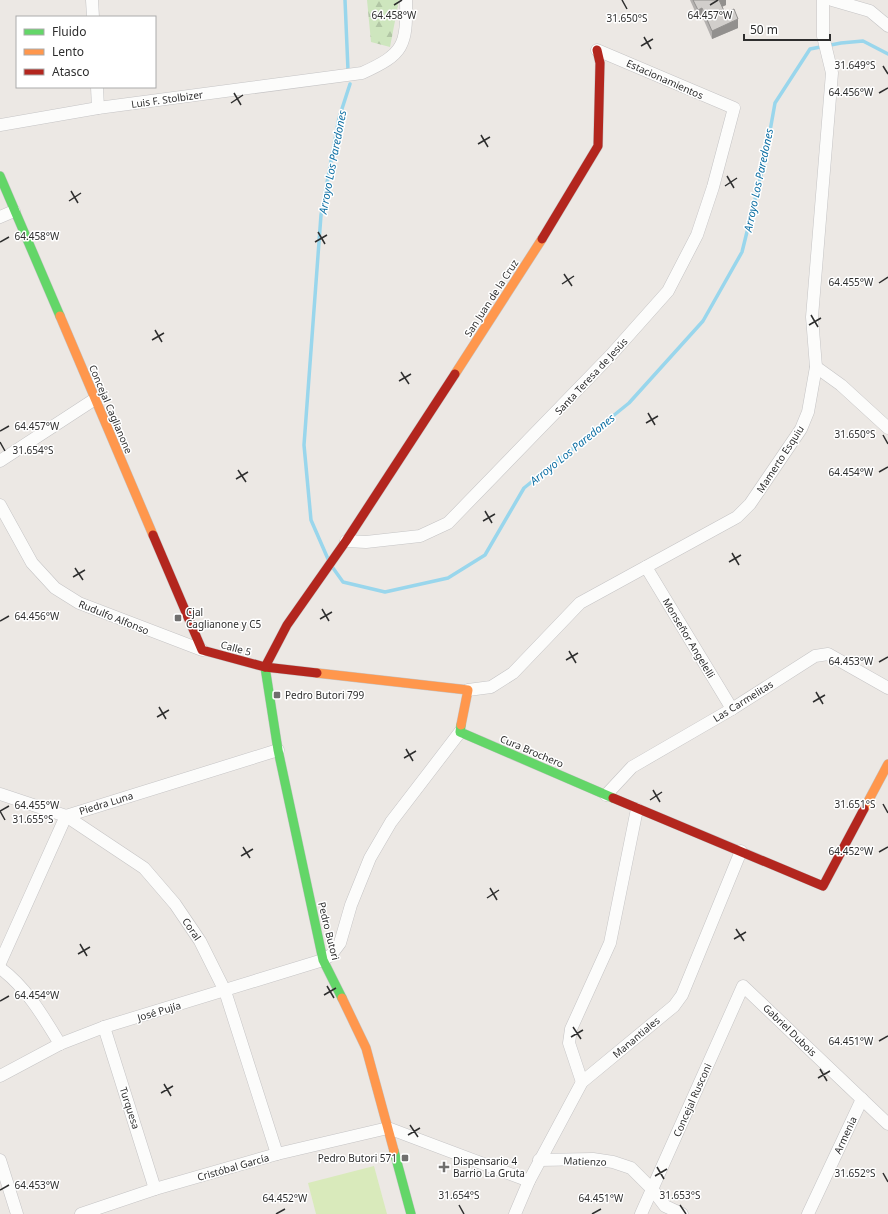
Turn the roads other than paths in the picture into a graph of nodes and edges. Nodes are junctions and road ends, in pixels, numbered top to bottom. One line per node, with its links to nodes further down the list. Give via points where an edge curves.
1 (92, 0): 5 (street)
2 (406, 0): 9 (street, Luis F. Stolbizer, via 404,39 396,53 386,62 362,73)
3 (823, 0): 15 (street, Mamerto Esquiu, via 823,36 832,73 812,317)
4 (832, 0): 6 (street, via 870,11)
5 (93, 16)
6 (888, 26)
7 (597, 50): 10 (street, Estacionamientos); 20 (street, San Juan de la Cruz, via 600,63 598,146 562,209)
8 (97, 88): 9 (street)
9 (98, 108): 11 (street, Luis F. Stolbizer)
10 (734, 108): 20 (street, Santa Teresa de Jesús, via 697,235 668,291 617,349 448,523 420,536 366,542)
11 (0, 125)
12 (0, 176): 13 (street, Concejal Caglianone)
13 (14, 211): 14 (street); 16 (street, Concejal Caglianone)
14 (0, 217)
15 (816, 367): 17 (street, via 841,385); 21 (street, Mamerto Esquiu, via 808,412 801,429 750,504 737,517)
16 (95, 399): 18 (street); 22 (street, Concejal Caglianone)
17 (888, 428)
18 (0, 461)
19 (0, 505): 22 (street, Rudulfo Alfonso, via 32,562 55,588 78,603)
20 (346, 541): 23 (street, San Juan de la Cruz, via 288,624)
21 (646, 567): 25 (street, Mamerto Esquiu, via 580,604 513,673 491,687); 26 (street, Monseñor Angelelli)
22 (202, 650): 23 (street, Calle 5)
23 (264, 667): 25 (street); 28 (street, Pedro Butori)
24 (888, 688): 26 (street, Las Carmelitas, via 828,654 815,656)
25 (468, 690): 27 (street)
26 (732, 709): 31 (street, Las Carmelitas, via 632,767)
27 (460, 732): 31 (street, Cura Brochero); 35 (street, via 391,822 370,858 351,905 340,943 331,955)
28 (278, 750): 33 (street, Piedra Luna); 35 (street, Pedro Butori)
29 (888, 764): 34 (street, Cura Brochero, via 823,886)
30 (0, 794): 33 (street, Coral)
31 (606, 795): 32 (street, Cura Brochero)
32 (638, 809): 34 (street, Cura Brochero); 43 (street, via 610,943 571,1029 569,1043)
33 (66, 816): 36 (street, Piedra Luna); 39 (street, Coral, via 144,868 175,904 200,941)
34 (741, 851): 43 (street, Manantiales, via 682,996 674,1006)
35 (323, 960): 39 (street, José Pujía); 46 (street, Pedro Butori, via 366,1048)
36 (0, 963)
37 (0, 968): 41 (street, via 29,996)
38 (744, 986): 44 (street, Gabriel Dubois); 52 (street, Concejal Rusconi)
39 (225, 991): 40 (street, José Pujía); 47 (street, Coral)
40 (104, 1027): 41 (street, José Pujía); 51 (street, Turquesa)
41 (60, 1044): 42 (street, José Pujía)
42 (0, 1076)
43 (582, 1082): 49 (street, Manantiales)
44 (862, 1099): 45 (street, Gabriel Dubois); 59 (street, Armenia)
45 (888, 1124)
46 (388, 1128): 47 (street, Cristóbal García); 50 (street); 55 (street, Pedro Butori)
47 (277, 1154): 51 (street, Cristóbal García)
48 (0, 1160): 53 (street)
49 (539, 1160): 50 (street, Manantiales); 52 (street, Matienzo, via 593,1159 613,1162 631,1168)
50 (529, 1181): 56 (street, Manantiales)
51 (155, 1189): 54 (street, Cristóbal García)
52 (652, 1189): 57 (street, Concejal Rusconi); 58 (street, Matienzo, via 665,1206)
53 (17, 1214)
54 (81, 1214)
55 (411, 1214)
56 (515, 1214)
57 (640, 1214)
58 (682, 1214)
59 (808, 1214)

